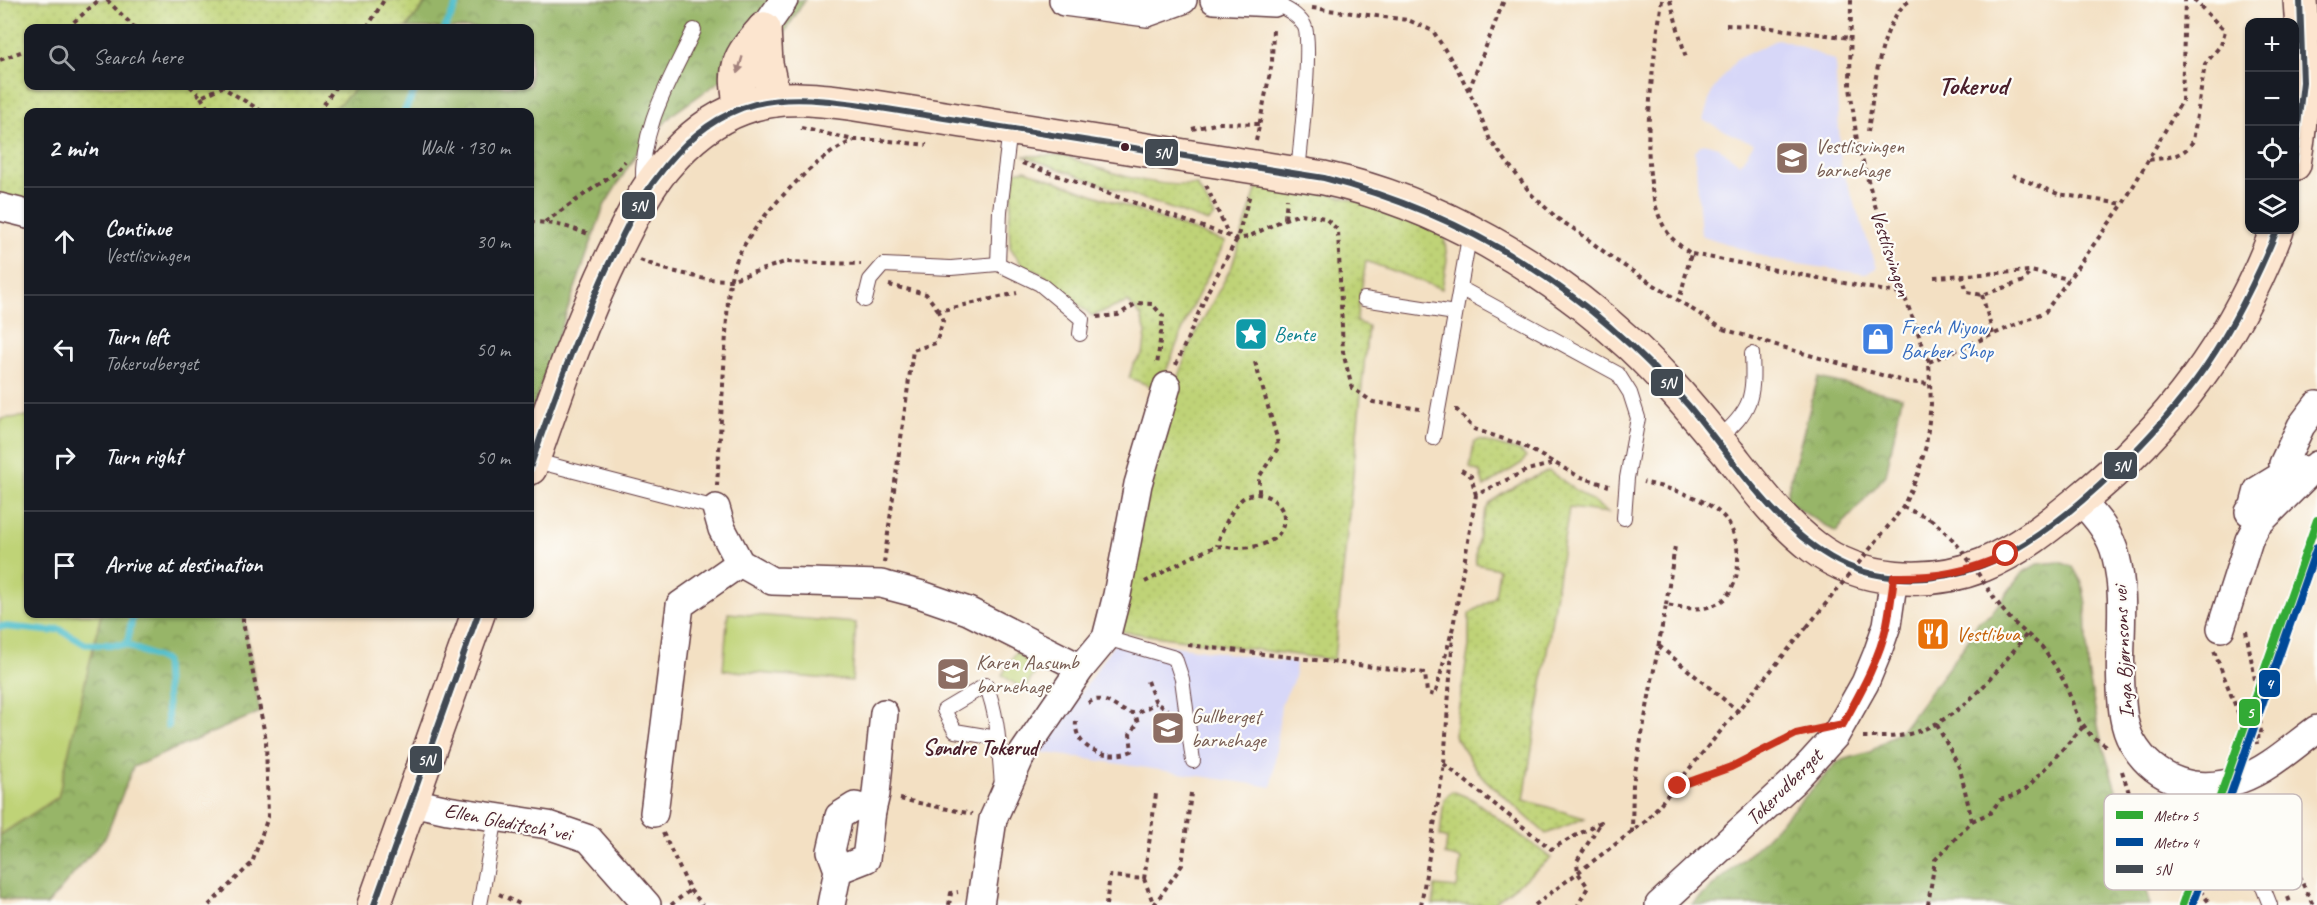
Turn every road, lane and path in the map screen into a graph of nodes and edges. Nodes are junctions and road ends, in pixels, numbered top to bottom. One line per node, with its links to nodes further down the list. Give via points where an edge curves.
1 (99, 0): 17 (path)
2 (107, 0): 18 (path)
3 (384, 0): 19 (path)
4 (784, 0): 21 (street)
5 (1183, 0): 15 (street, via 1147,13)
6 (1214, 0): 16 (street)
7 (1504, 0): 31 (path)
8 (1662, 0): 63 (path, via 1650,103 1653,195 1670,236)
9 (1670, 0): 25 (path)
10 (1851, 0): 23 (path, Vestlisvingen)
11 (1911, 0): 41 (path, via 1893,18 1877,68)
12 (2185, 0): 46 (path, via 2182,101)
13 (2194, 0): 46 (path, via 2225,31 2221,45 2205,64 2193,141 2188,150 2176,157)
14 (2300, 0): 42 (street, via 2304,79)
15 (1058, 1)
16 (1274, 2): 31 (path, via 1408,20 1433,31); 38 (path, via 1272,63); 50 (lane, via 1294,12 1305,27 1307,61)
17 (72, 24)
18 (131, 24)
19 (369, 24)
20 (1726, 25): 23 (path)
21 (764, 29): 33 (street, via 765,63); 37 (street, one-way to 37, via 740,61 737,75)
22 (694, 30): 43 (lane)
23 (1851, 38): 75 (path, Vestlisvingen, via 1850,87 1857,141)
24 (24, 51): 26 (path)
25 (1686, 58)
26 (0, 60)
27 (194, 90): 32 (path)
28 (216, 90): 32 (path)
29 (227, 90): 35 (path)
30 (333, 90): 36 (path)
31 (1469, 90): 79 (path, via 1490,140 1543,207)
32 (201, 97): 34 (path)
33 (774, 100): 37 (street); 39 (street, via 825,100)
34 (208, 108)
35 (256, 108)
36 (322, 108)
37 (741, 108): 51 (street, via 682,146)
38 (1259, 124): 40 (path, via 1220,123); 45 (path)
39 (1010, 129): 50 (street); 65 (lane)
40 (1184, 132)
41 (1869, 132)
42 (2299, 135)
43 (647, 136): 51 (lane); 57 (path, via 615,173)
44 (854, 140): 71 (path, via 826,155 777,203 747,241)
45 (1256, 141)
46 (2148, 160): 52 (path)
47 (2012, 175): 52 (path, via 2058,194)
48 (1202, 177): 61 (path)
49 (1252, 184): 62 (path)
50 (1293, 186): 55 (path); 58 (street, via 1350,183 1416,206)
51 (644, 196): 94 (street, via 589,307)
52 (2123, 204): 70 (path)
53 (0, 207): 54 (street)
54 (24, 213)
55 (1285, 219): 62 (path); 91 (path, via 1313,215 1325,218 1338,230 1343,352 1352,388 1373,402)
56 (534, 222): 57 (path)
57 (545, 222): 60 (path)
58 (1470, 232): 74 (lane); 93 (street, via 1534,269 1597,316 1651,365)
59 (2275, 234): 102 (street, via 2250,294 2192,384 2130,458)
60 (591, 235)
61 (1230, 237)
62 (1237, 239): 89 (path, via 1208,291)
63 (1691, 254): 75 (path); 79 (path)
64 (640, 260): 71 (path, via 685,276)
65 (998, 264): 66 (lane, via 951,268); 73 (lane)
66 (883, 265): 71 (path, via 785,262); 72 (lane)
67 (2030, 271): 68 (path, Vestlisvingen); 70 (path, Vestlisvingen); 76 (path, via 2024,281)
68 (1962, 275): 69 (path, Vestlisvingen); 76 (path, via 1967,292)
69 (1934, 277)
70 (2069, 279): 84 (path, via 2045,312)
71 (730, 280): 104 (path)
72 (870, 280): 78 (lane); 80 (path, via 926,294)
73 (1040, 284): 80 (path, via 1022,292); 83 (lane, via 1082,319)
74 (1460, 288): 81 (lane); 99 (lane, via 1618,374 1630,393 1638,418)
75 (1903, 294): 86 (path, Vestlisvingen)
76 (1982, 295): 84 (path)
77 (1364, 299): 81 (lane)
78 (865, 300)
79 (1679, 301): 88 (path, bridge, via 1723,330 1907,382)
80 (939, 311): 110 (path, via 943,321 936,343 913,350)
81 (1455, 313): 91 (lane)
82 (1118, 315): 89 (path, via 1137,303 1152,304 1162,316 1154,381)
83 (1080, 334)
84 (1993, 334): 86 (path)
85 (1752, 354): 93 (lane, via 1753,387 1747,409 1735,426)
86 (1929, 362): 88 (path, Vestlisvingen)
87 (1255, 363): 100 (path, via 1278,448 1259,477)
88 (1930, 384): 103 (path, Vestlisvingen, via 1926,446)
89 (1167, 386): 111 (street, via 1138,484)
90 (2317, 405): 97 (street, via 2303,423 2283,464)
91 (1437, 411): 92 (lane); 95 (path, via 1457,410 1474,429 1522,445)
92 (1432, 438)
93 (1717, 440): 109 (street, via 1782,517 1816,549 1847,565)
94 (534, 456)
95 (1553, 463): 99 (path, via 1612,488); 101 (path, via 1527,470)
96 (534, 465): 104 (lane)
97 (2305, 468): 116 (street, via 2254,517)
98 (1461, 471): 101 (path, via 1471,476)
99 (1627, 478): 105 (lane); 112 (path, via 1667,488 1707,505 1723,516 1734,535 1738,565 1731,591 1724,600 1698,609)
100 (1259, 495): 106 (path, via 1241,500); 106 (path, via 1273,499 1282,508 1284,521 1280,533 1255,547)
101 (1476, 495): 115 (path)
102 (2080, 500): 109 (street, via 2042,531 1984,564 1959,573); 145 (street, Inga Bjørnsons vei, via 2098,518 2116,556 2121,600 2121,688 2131,741 2156,772)
103 (1904, 507): 117 (path, bridge, via 1930,519 1953,539 2002,609); 125 (path, Vestlisvingen, bridge)
104 (716, 508): 108 (street, via 722,529)
105 (1624, 518)
106 (1217, 546): 111 (path)
107 (1675, 546): 112 (path)
108 (740, 562): 110 (street, via 772,581); 150 (street, via 680,605)
109 (1894, 577): 134 (street, Tokerudberget, via 1887,625 1877,654)
110 (881, 584): 121 (street, via 968,611)
111 (1117, 596): 118 (street)
112 (1666, 605): 120 (path)
113 (244, 618): 161 (path, via 266,740 268,817 252,863)
114 (477, 618): 147 (street)
115 (1453, 627): 119 (path, via 1435,695 1427,693 1425,673); 139 (path)
116 (2234, 627): 131 (path, via 2260,707); 131 (path, via 2209,639 2241,720 2251,716)
117 (2026, 635): 130 (path, via 1996,673); 132 (path, via 2042,647 2055,666)
118 (1106, 638): 121 (street); 129 (lane, via 1175,658)
119 (1185, 645)
120 (1659, 646): 125 (path); 153 (path, via 1634,783)
121 (1081, 668): 149 (street, via 1021,756)
122 (1148, 681): 123 (path)
123 (1156, 704): 127 (path); 129 (path)
124 (1082, 708): 127 (path, via 1091,700 1106,700)
125 (1739, 712): 141 (path, Vestlisvingen)
126 (884, 713): 148 (street)
127 (1135, 713): 128 (path, via 1138,723 1130,734 1132,751 1125,754 1087,749 1076,731)
128 (1078, 715)
129 (1188, 719): 138 (lane)
130 (1937, 724): 134 (path, via 1907,735 1884,737); 152 (path, via 1960,769)
131 (2261, 725): 136 (path)
132 (2082, 728): 137 (path, via 2082,723 2091,736); 152 (path, via 2026,789 2000,800 1990,813)
133 (2317, 729): 146 (street, Inga Bjørnsons vei)
134 (1839, 730): 141 (path, via 1796,734 1731,767); 175 (street, Tokerudberget, via 1794,781)
135 (997, 738): 149 (lane)
136 (2257, 746)
137 (2115, 750)
138 (1193, 761)
139 (1444, 764): 154 (path, via 1551,849 1601,822 1577,861); 172 (path)
140 (2121, 768): 144 (path)
141 (1678, 786): 153 (path, Vestlisvingen)
142 (1191, 793): 171 (path, via 1182,865)
143 (1156, 794): 155 (path)
144 (2129, 794)
145 (2222, 794)
146 (2227, 794)
147 (412, 802): 151 (street, Ellen Gleditsch’ vei); 162 (street)
148 (874, 803): 149 (path); 168 (street, via 855,806 839,816 831,851 837,870)
149 (998, 808): 169 (street)
150 (654, 813): 158 (path)
151 (496, 816): 157 (lane); 165 (street, Ellen Gleditsch’ vei, via 548,825 589,839)
152 (1972, 821): 176 (path, via 1935,860)
153 (1632, 833): 154 (path, Vestlisvingen)
154 (1578, 873): 173 (path, Vestlisvingen); 174 (path, via 1588,887)
155 (1144, 879): 170 (path, via 1110,876); 171 (path)
156 (2302, 885): 179 (path)
157 (483, 890): 163 (lane); 164 (path)
158 (690, 890): 166 (path); 167 (path)
159 (2200, 890): 177 (path)
160 (2264, 890): 178 (lane)
161 (209, 905)
162 (374, 905)
163 (480, 905)
164 (522, 905)
165 (647, 905)
166 (670, 905)
167 (703, 905)
168 (831, 905)
169 (980, 905)
170 (1106, 905)
171 (1154, 905)
172 (1421, 905)
173 (1535, 905)
174 (1578, 905)
175 (1659, 905)
176 (1928, 905)
177 (2211, 905)
178 (2270, 905)
179 (2313, 905)

